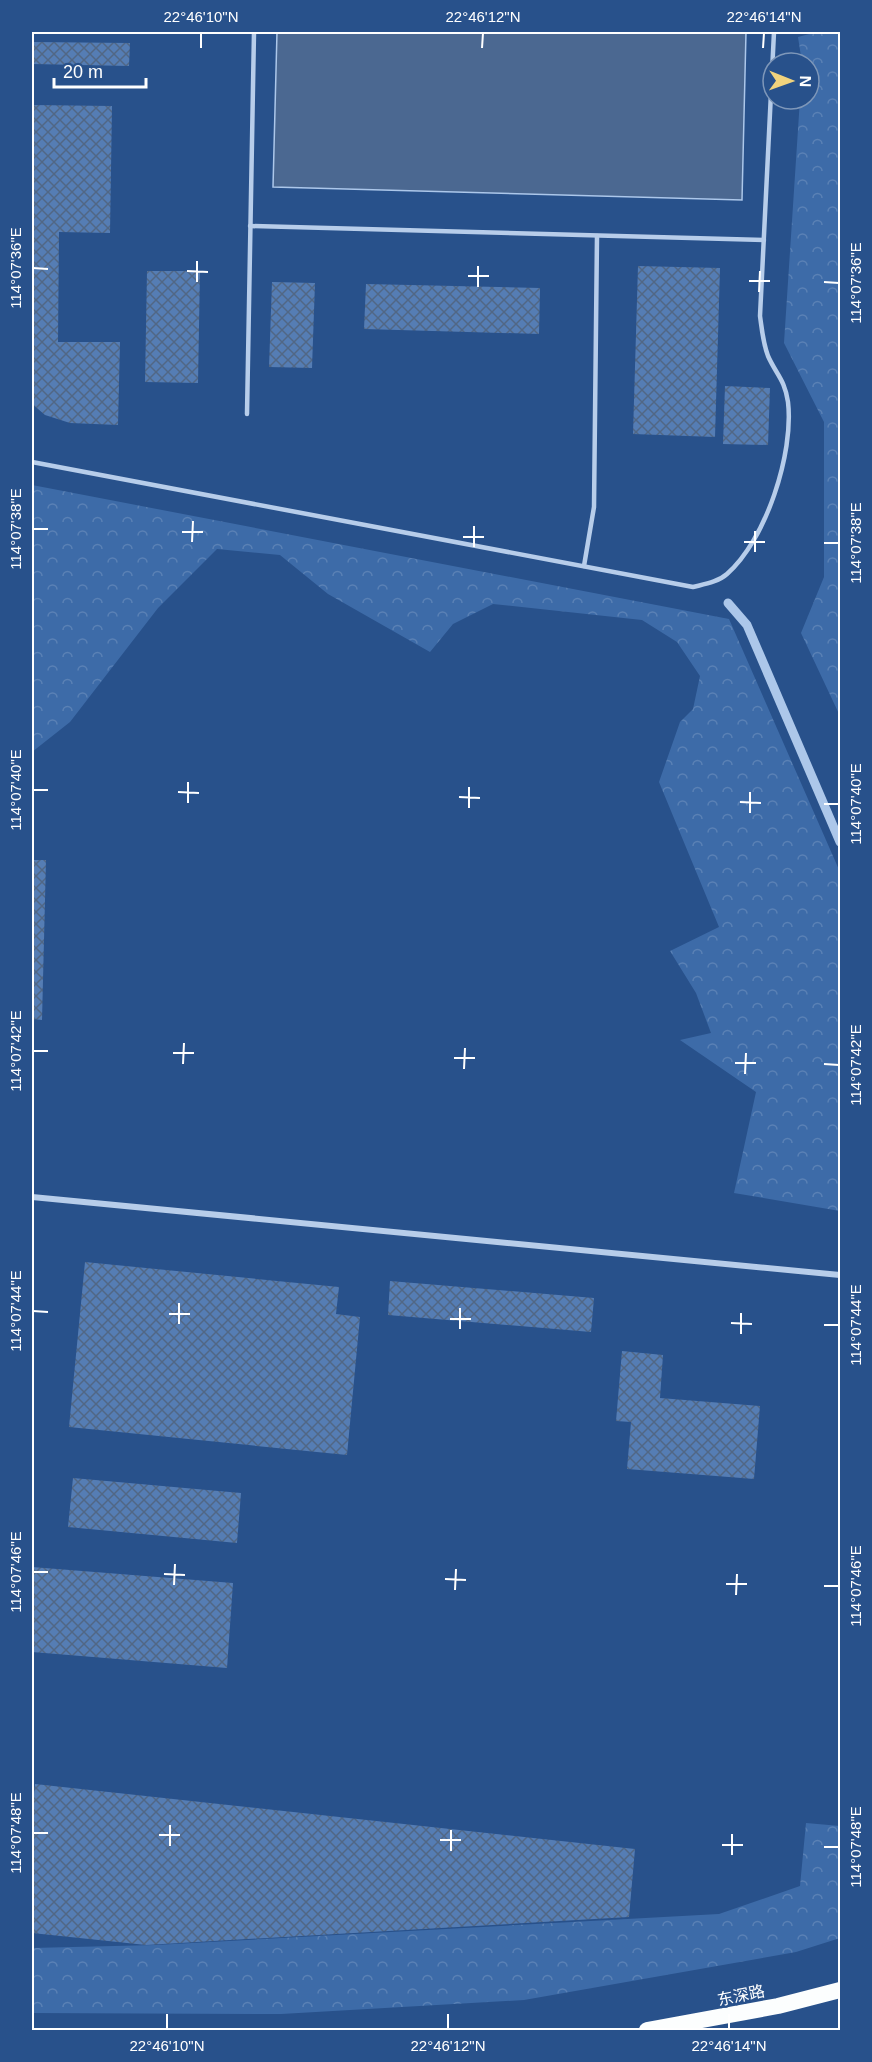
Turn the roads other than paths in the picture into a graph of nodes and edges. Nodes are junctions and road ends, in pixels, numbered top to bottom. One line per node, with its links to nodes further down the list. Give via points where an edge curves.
1 (254, 32): 3 (lane)
2 (774, 32): 5 (lane)
3 (250, 226): 4 (lane); 6 (lane)
4 (597, 236): 5 (lane); 8 (lane, via 594,507)
5 (764, 240): 8 (lane, via 762,337 786,392 788,439 782,476 751,544 726,576 693,587)
6 (247, 414)
7 (32, 462): 8 (lane)
8 (584, 566)
9 (32, 1197): 10 (street)
10 (840, 1275)
11 (840, 1990): 12 (highway, 东深路)
12 (647, 2031)

